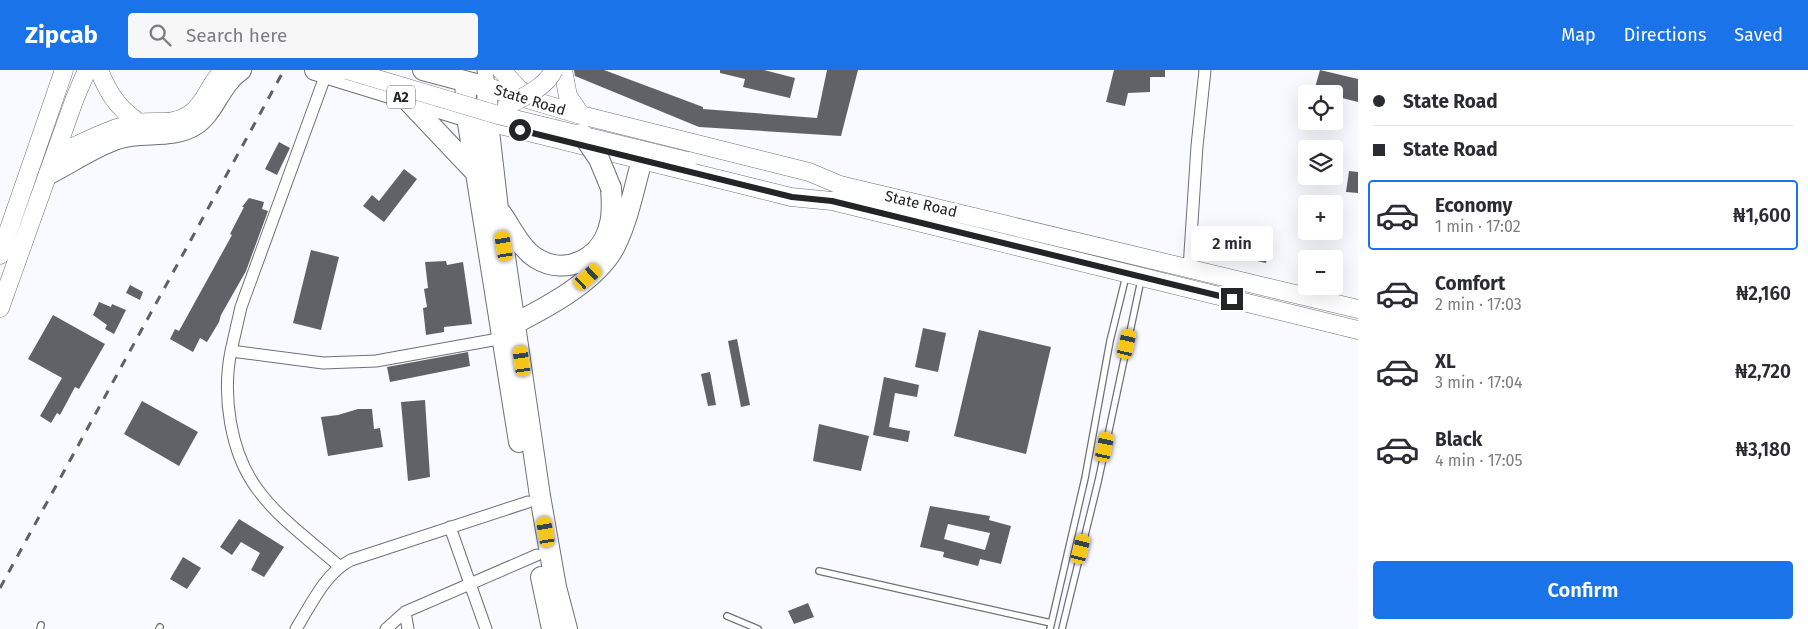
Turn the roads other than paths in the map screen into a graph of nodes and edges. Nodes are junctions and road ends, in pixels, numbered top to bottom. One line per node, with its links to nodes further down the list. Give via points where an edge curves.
1 (64, 70): 31 (main road)
2 (87, 70): 23 (main road)
3 (99, 70): 20 (main road, via 113,100)
4 (241, 70): 26 (highway, via 226,83 196,124 175,133 117,139)
5 (347, 70): 22 (main road, bridge, via 498,114)
6 (379, 70): 18 (main road)
7 (423, 70): 14 (highway, A2)
8 (501, 70): 17 (main road, via 520,90)
9 (554, 70): 18 (main road, bridge, via 547,82)
10 (563, 70): 22 (main road, via 568,96)
11 (1205, 70): 32 (street)
12 (218, 72): 20 (main road, via 202,102 191,114 168,123)
13 (321, 72): 16 (highway, A2); 39 (street, via 241,307)
14 (463, 74): 15 (highway, A2); 19 (highway)
15 (486, 79): 17 (main road, State Road); 21 (highway)
16 (406, 98): 19 (highway, A2); 27 (highway)
17 (543, 104): 22 (main road, State Road)
18 (507, 106): 24 (main road)
19 (467, 116): 21 (highway, A2); 27 (highway)
20 (138, 122): 23 (main road)
21 (488, 122): 25 (main road, State Road); 30 (highway)
22 (581, 124): 24 (main road, bridge); 28 (main road, State Road, via 809,172); 30 (highway, bridge, via 611,188 609,227 591,256 566,266 545,263 528,251)
23 (56, 155): 26 (main road)
24 (687, 156): 28 (main road); 29 (main road)
25 (642, 160): 29 (main road, State Road, via 792,197); 36 (highway, via 628,216 616,246 603,264 573,290)
26 (49, 174): 34 (main road)
27 (477, 175): 38 (highway)
28 (840, 185): 32 (main road, State Road)
29 (832, 201): 33 (main road, State Road)
30 (498, 208): 36 (highway)
31 (0, 255)
32 (1189, 268): 35 (main road, State Road)
33 (1134, 276): 37 (main road, State Road); 48 (lane, via 1110,341 1085,478); 56 (lane, via 1098,482)
34 (0, 308)
35 (1358, 309)
36 (516, 323): 54 (highway, via 542,505)
37 (1358, 330)
38 (504, 338): 39 (street, via 376,361 323,363); 40 (highway)
39 (230, 351): 43 (street, via 226,372 228,395 237,445 246,470 257,490 271,505)
40 (528, 502): 41 (street); 42 (highway)
41 (450, 527): 43 (street); 45 (street)
42 (537, 554): 45 (street); 53 (highway)
43 (339, 566): 49 (street)
44 (819, 572): 48 (lane)
45 (470, 585): 46 (street); 52 (street)
46 (405, 612): 50 (street); 51 (street)
47 (727, 616): 55 (lane)
48 (1050, 626)
49 (296, 629)
50 (386, 629)
51 (408, 629)
52 (486, 629)
53 (552, 629)
54 (567, 629)
55 (758, 629)
56 (1062, 629)

